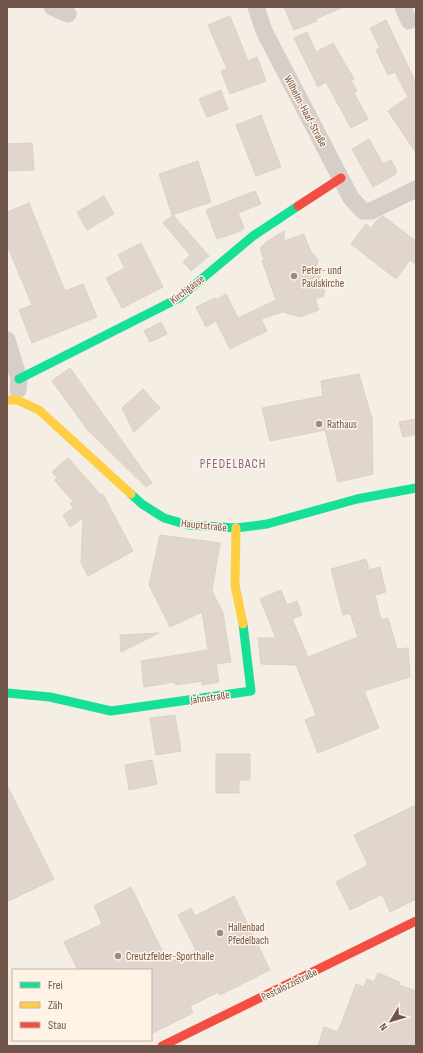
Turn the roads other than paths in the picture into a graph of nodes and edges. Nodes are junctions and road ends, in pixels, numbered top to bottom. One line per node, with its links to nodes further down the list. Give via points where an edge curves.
1 (52, 7): 3 (street)
2 (256, 7): 4 (street, Wilhelm-Haaf-Straße, via 264,31)
3 (68, 14)
4 (341, 178): 5 (street, Wilhelm-Haaf-Straße, via 363,211 371,211); 7 (street, Kirchgasse, via 253,236 179,298)
5 (416, 189)
6 (7, 340): 7 (street)
7 (19, 379): 8 (street)
8 (12, 400): 10 (street, Hauptstraße, via 38,410 142,504 164,518 188,525)
9 (416, 488): 10 (street, Hauptstraße, via 357,499 267,524)
10 (236, 528): 11 (street, Jahnstraße, via 235,585 251,691 111,711 50,697)
11 (7, 693)
12 (416, 921): 13 (street, Pestalozzistraße)
13 (162, 1046)

